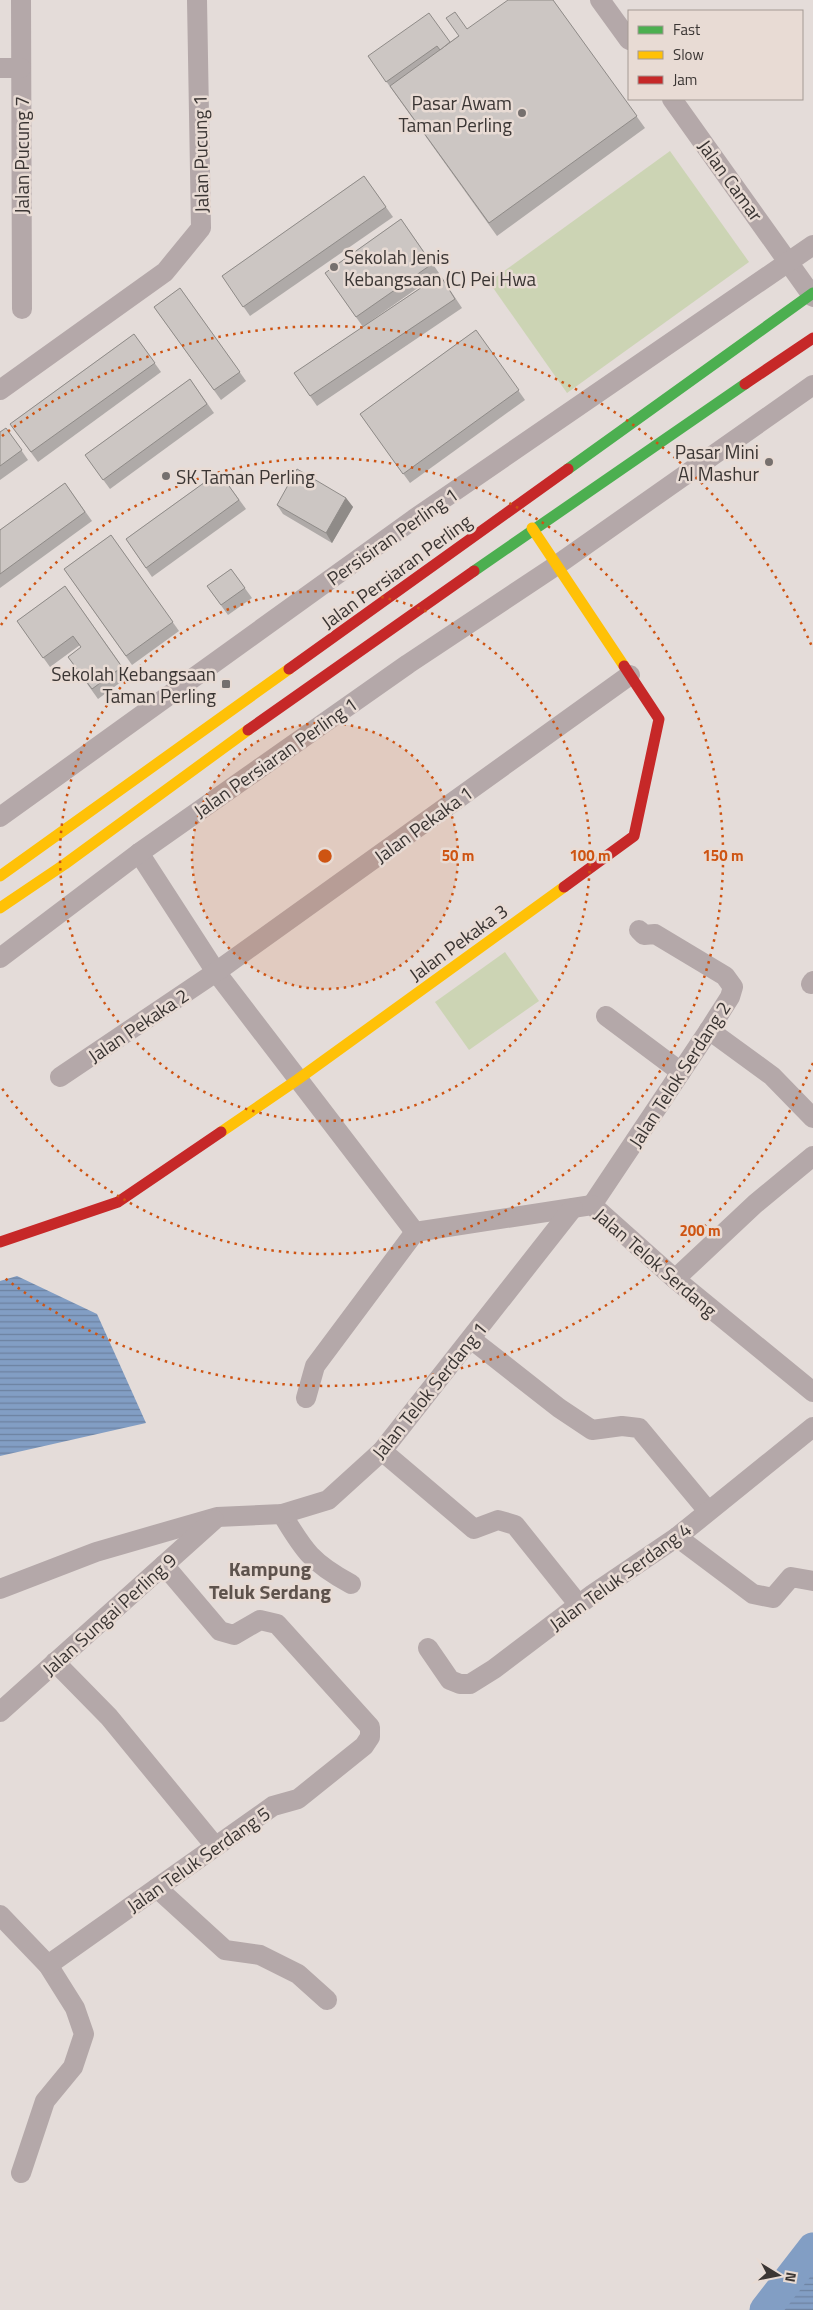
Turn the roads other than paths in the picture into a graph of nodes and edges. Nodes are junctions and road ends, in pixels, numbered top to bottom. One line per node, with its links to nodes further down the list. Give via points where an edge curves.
1 (21, 0): 6 (street, Jalan Pucung 7)
2 (197, 0): 14 (street, Jalan Pucung 1, via 201,228 165,272)
3 (600, 0): 4 (street)
4 (628, 39)
5 (0, 68): 6 (street)
6 (21, 68): 11 (street, Jalan Pucung 7)
7 (673, 100): 9 (street, Jalan Camar)
8 (813, 246): 9 (street, Persisiran Perling 1)
9 (789, 262): 10 (street, Jalan Camar); 18 (street, Persisiran Perling 1, via 414,519)
10 (812, 295): 20 (main road, Jalan Persiaran Perling)
11 (22, 309)
12 (813, 338): 15 (main road)
13 (813, 385): 16 (street)
14 (0, 390)
15 (532, 528): 16 (main road, Jalan Pekaka 3); 21 (main road, via 216,752 37,885)
16 (557, 565): 17 (main road, Jalan Pekaka 3); 19 (street, Jalan Persiaran Perling 1, via 408,664)
17 (630, 675): 24 (street, Jalan Pekaka 1); 29 (main road, Jalan Pekaka 3, via 658,719 634,836)
18 (0, 817)
19 (139, 853): 23 (street, Jalan Persiaran Perling 1); 24 (street)
20 (0, 876)
21 (0, 908)
22 (639, 930): 26 (street, Jalan Telok Serdang 2, via 644,935 655,934 730,980 733,987 730,997)
23 (0, 958)
24 (216, 972): 28 (street, Jalan Pekaka 2); 29 (street)
25 (606, 1016): 27 (street)
26 (709, 1030): 27 (street, Jalan Telok Serdang 2); 30 (street, via 772,1076)
27 (682, 1072): 32 (street, Jalan Telok Serdang 2)
28 (60, 1077)
29 (297, 1080): 33 (street); 34 (main road, Jalan Pekaka 3, via 118,1202)
30 (813, 1118)
31 (813, 1156): 35 (street, via 755,1204)
32 (583, 1207): 33 (street, Jalan Telok Serdang); 35 (street, Jalan Telok Serdang); 36 (street, Jalan Telok Serdang 1)
33 (415, 1232): 38 (street, via 315,1366)
34 (0, 1242)
35 (675, 1279): 37 (street, Jalan Telok Serdang)
36 (470, 1339): 40 (street, Jalan Telok Serdang 1); 41 (street, via 592,1430 622,1426 639,1428)
37 (813, 1392)
38 (306, 1398)
39 (813, 1427): 41 (street, Jalan Teluk Serdang 4)
40 (382, 1451): 42 (street, Jalan Telok Serdang 1, via 328,1500); 49 (street, via 474,1529 498,1520 515,1525)
41 (708, 1511): 44 (street, Jalan Teluk Serdang 4)
42 (282, 1514): 43 (street, Jalan Telok Serdang 1); 47 (street, via 303,1549 326,1571)
43 (217, 1517): 45 (street, Jalan Sungai Perling 9); 48 (street, Jalan Telok Serdang 1, via 96,1552)
44 (677, 1537): 46 (street, via 753,1594 774,1598 792,1577); 49 (street, Jalan Teluk Serdang 4)
45 (164, 1565): 51 (street, Jalan Sungai Perling 9); 53 (street, Jalan Teluk Serdang 5, via 220,1631 234,1635 260,1620 277,1624 370,1727 370,1737 364,1746 298,1799 272,1806)
46 (813, 1581)
47 (351, 1584)
48 (0, 1590)
49 (578, 1605): 50 (street, Jalan Teluk Serdang 4, via 470,1684 450,1680)
50 (428, 1648)
51 (56, 1662): 52 (street, Jalan Sungai Perling 9); 53 (street, via 109,1717)
52 (0, 1712)
53 (215, 1846): 54 (street, Jalan Teluk Serdang 5)
54 (157, 1888): 56 (street, Jalan Teluk Serdang 5); 57 (street, via 225,1950 260,1955 298,1974)
55 (1, 1918): 56 (street)
56 (48, 1965): 58 (street, via 75,2008 84,2034 73,2067 45,2101)
57 (327, 2000)
58 (21, 2173)

